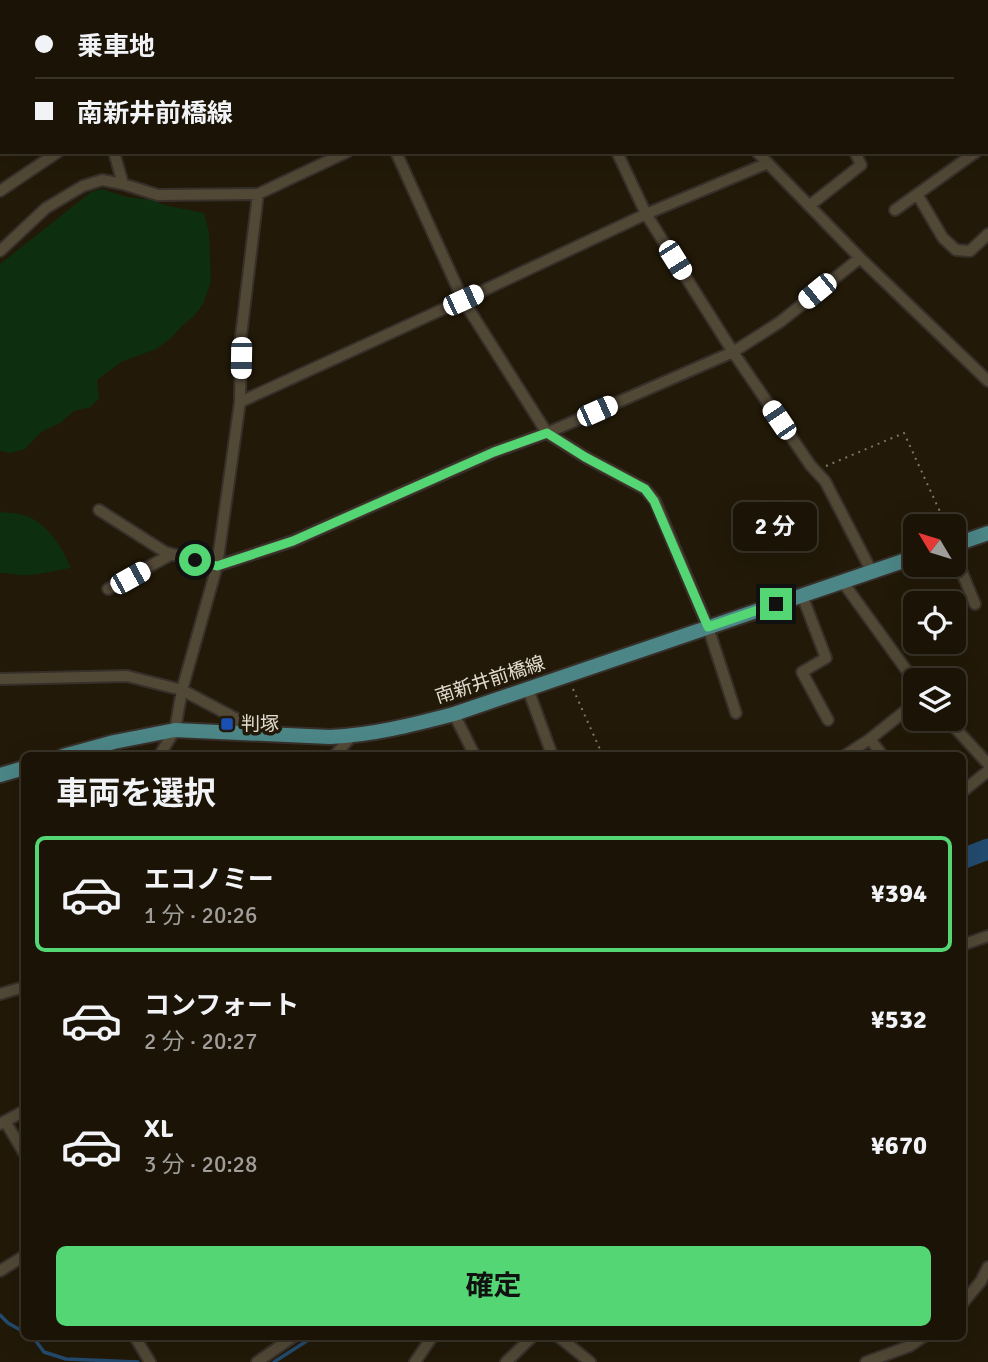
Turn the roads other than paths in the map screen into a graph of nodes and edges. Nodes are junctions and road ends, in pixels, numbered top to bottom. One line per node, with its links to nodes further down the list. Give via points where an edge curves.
1 (55, 154): 11 (street)
2 (115, 154): 10 (street)
3 (343, 154): 12 (street)
4 (397, 154): 20 (street)
5 (618, 154): 16 (street)
6 (759, 154): 9 (street)
7 (856, 154): 14 (street, via 861,165)
8 (973, 154): 13 (street)
9 (768, 163): 14 (street); 16 (street)
10 (123, 184): 12 (street, via 158,195); 18 (street, via 102,180 83,186 46,208)
11 (0, 191)
12 (258, 194): 23 (street, via 241,336)
13 (917, 194): 15 (street); 17 (street, via 943,238 956,250 970,251)
14 (809, 206): 19 (street)
15 (895, 210)
16 (646, 214): 20 (street); 21 (street)
17 (988, 234)
18 (0, 251)
19 (860, 258): 21 (street, via 780,322); 22 (street)
20 (463, 300): 23 (street); 24 (street)
21 (733, 352): 24 (street); 31 (street, via 825,481)
22 (988, 381)
23 (240, 402): 30 (street)
24 (547, 433): 30 (street, via 293,541); 37 (street, via 645,489)
25 (99, 510): 28 (street)
26 (988, 533): 27 (main road)
27 (966, 541)
28 (173, 554): 30 (street); 34 (street)
29 (903, 561): 31 (main road, 南新井前橋線)
30 (217, 566): 41 (street)
31 (872, 572): 33 (main road, 南新井前橋線)
32 (964, 578): 36 (street)
33 (842, 581): 35 (main road, 南新井前橋線); 38 (street)
34 (108, 589)
35 (802, 595): 37 (main road, 南新井前橋線); 45 (street, via 826,658 802,672)
36 (975, 604)
37 (708, 627): 40 (main road, 南新井前橋線); 42 (street)
38 (905, 668)
39 (0, 679): 41 (street, via 127,676)
40 (528, 689): 44 (main road, 南新井前橋線); 55 (street)
41 (182, 690): 46 (street); 48 (street, via 235,718)
42 (736, 713)
43 (903, 713): 50 (street)
44 (454, 714): 49 (main road, 南新井前橋線); 54 (street)
45 (828, 720)
46 (175, 730): 48 (main road, 南新井前橋線); 51 (main road, 南新井前橋線); 52 (street)
47 (958, 731): 58 (street)
48 (251, 733): 49 (main road, 南新井前橋線)
49 (352, 736): 53 (street)
50 (870, 739): 56 (street); 57 (street)
51 (78, 752)
52 (161, 752)
53 (338, 752)
54 (473, 752)
55 (551, 752)
56 (850, 752)
57 (880, 752)
58 (988, 764)
59 (21, 769): 61 (main road)
60 (988, 771): 62 (street)
61 (0, 775)
62 (966, 789)
63 (988, 936): 64 (street)
64 (966, 944)
65 (21, 988): 66 (street)
66 (0, 994)
67 (21, 1113): 68 (street)
68 (3, 1123): 69 (street)
69 (21, 1149)
70 (21, 1258): 72 (street)
71 (988, 1267): 73 (street)
72 (0, 1271)
73 (966, 1299)
74 (137, 1340): 80 (street)
75 (289, 1340): 81 (street)
76 (430, 1340): 82 (street)
77 (529, 1340): 83 (street)
78 (563, 1340): 84 (street)
79 (919, 1340): 85 (street)
80 (150, 1362)
81 (257, 1362)
82 (415, 1362)
83 (506, 1362)
84 (590, 1362)
85 (866, 1362)

